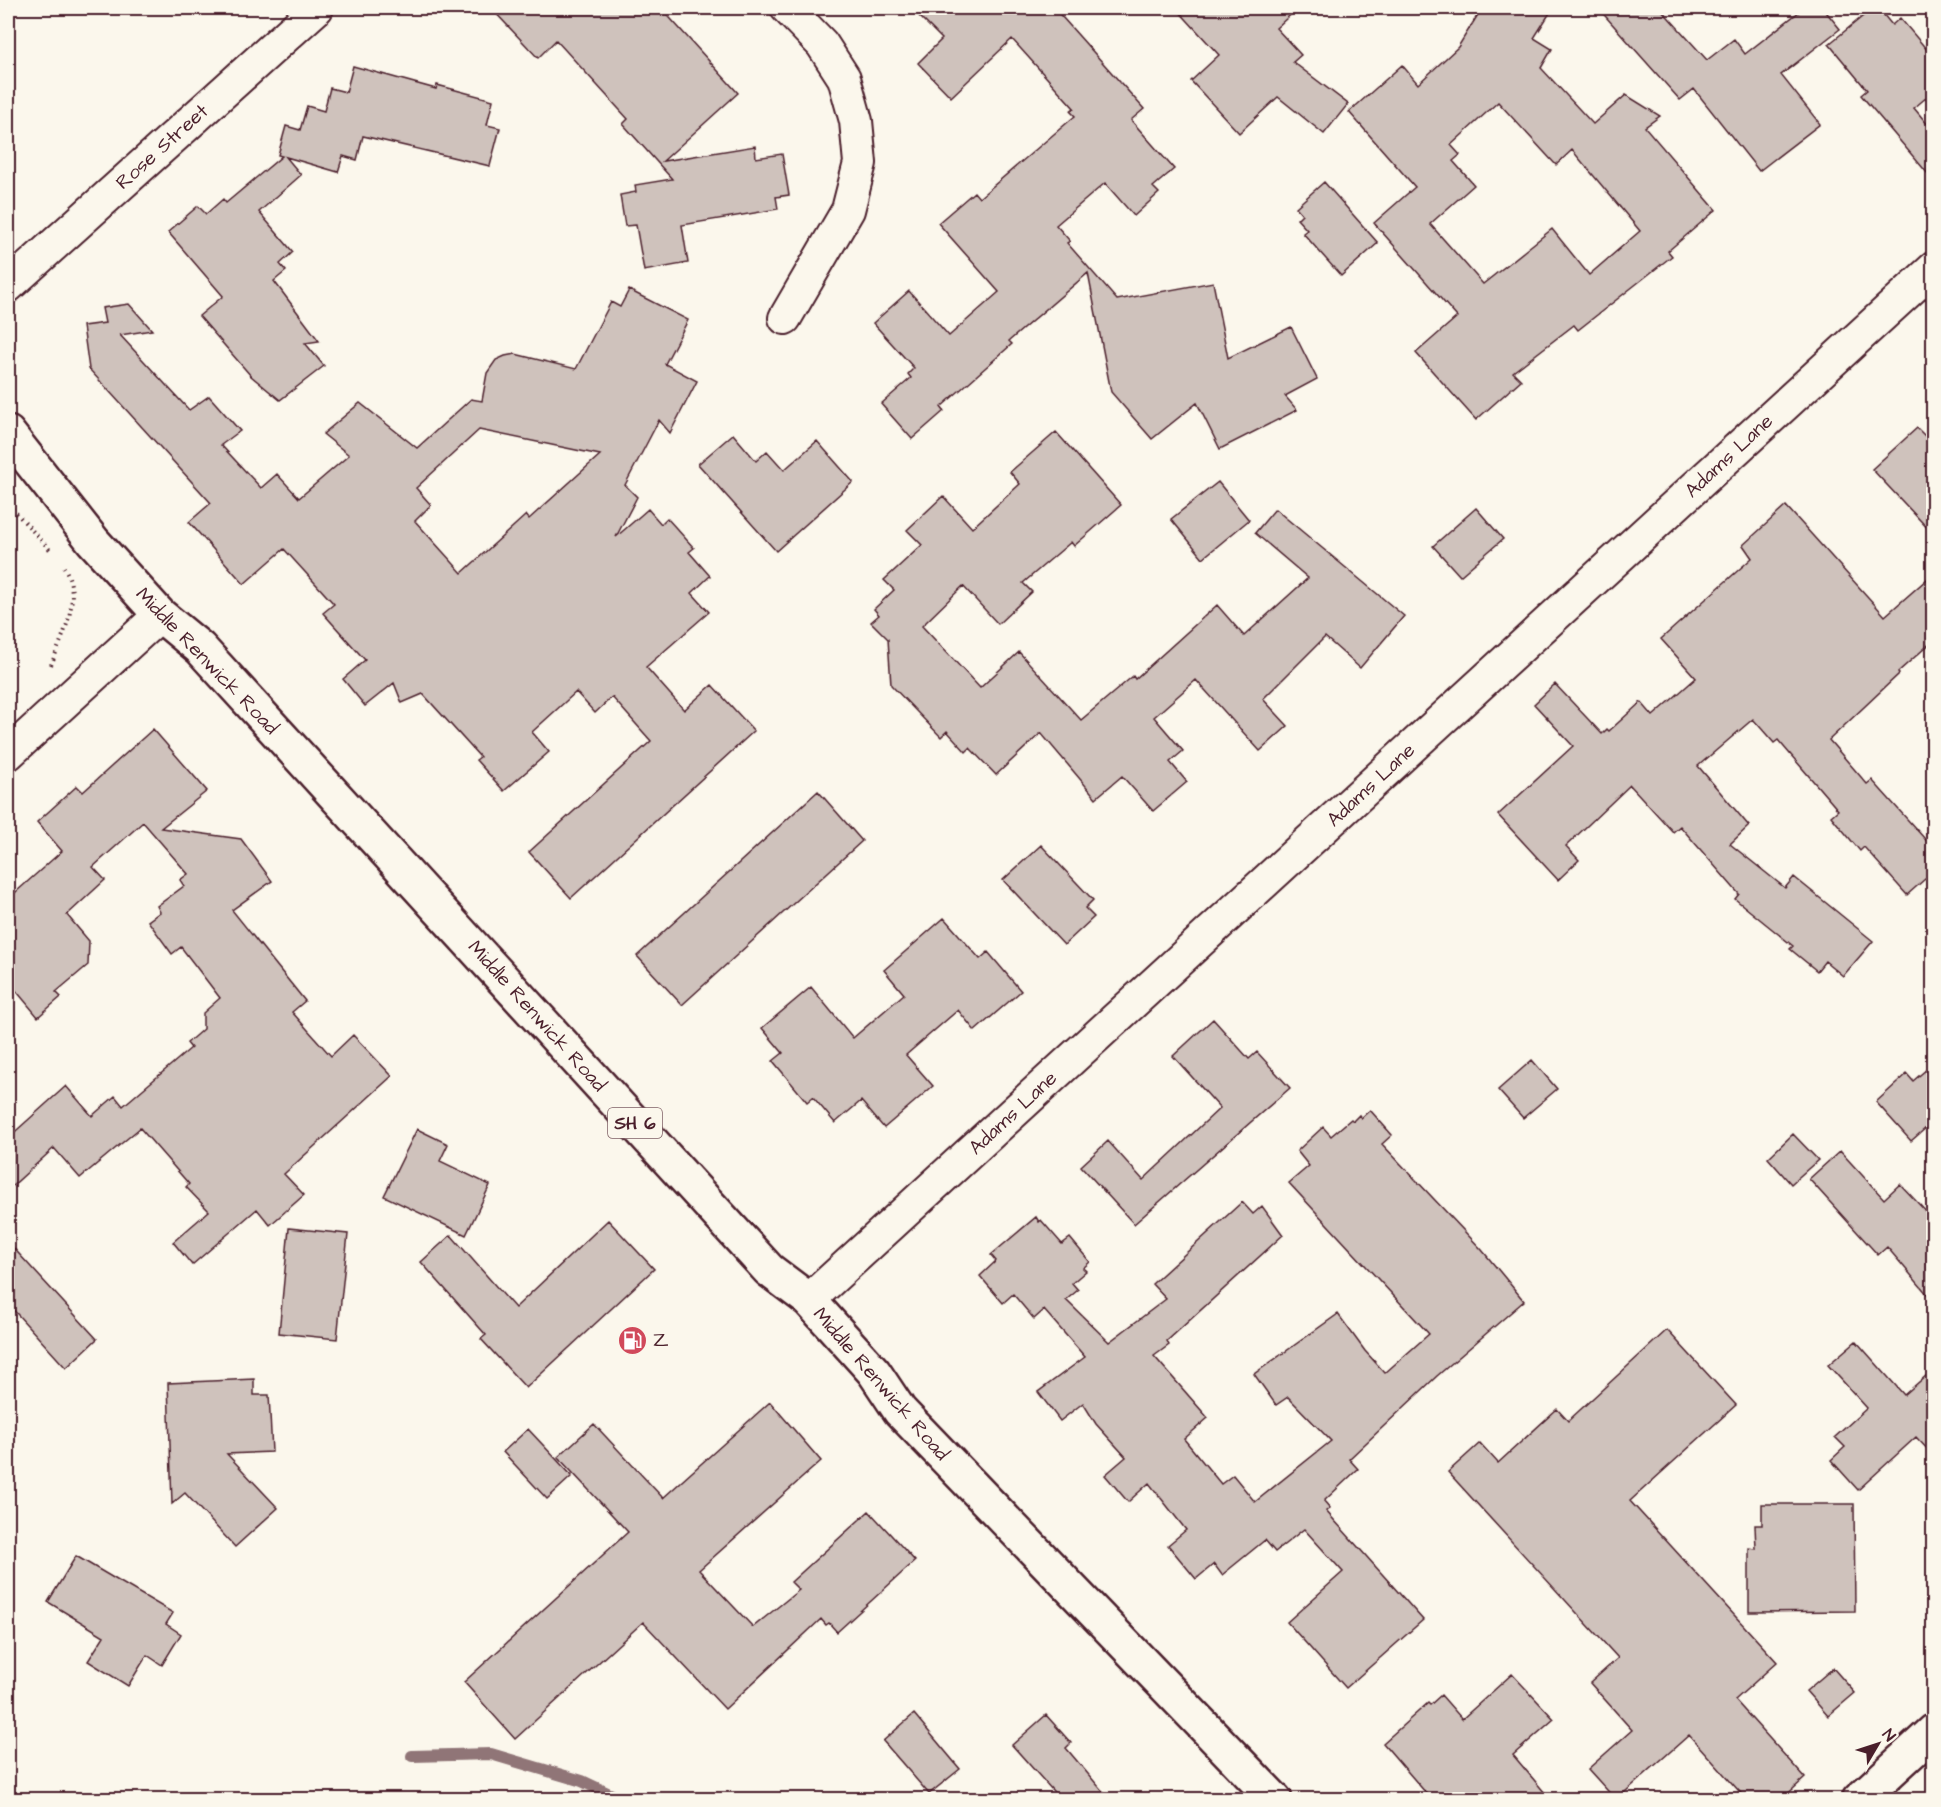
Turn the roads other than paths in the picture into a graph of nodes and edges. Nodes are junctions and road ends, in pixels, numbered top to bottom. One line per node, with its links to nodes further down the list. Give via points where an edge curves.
1 (317, 8): 4 (street, Rose Street)
2 (787, 8): 5 (street, via 822,44 844,78 856,121 860,163 848,210)
3 (1934, 268): 9 (street, Adams Lane)
4 (8, 286)
5 (785, 318)
6 (8, 433): 7 (main road, Middle Renwick Road / SH 6, via 93,541)
7 (160, 615): 8 (street); 9 (main road, Middle Renwick Road / SH 6, via 208,657 769,1270)
8 (8, 754)
9 (809, 1300): 11 (main road, Middle Renwick Road / SH 6, via 874,1371 900,1411)
10 (1934, 1731): 12 (main road)
11 (1275, 1800)
12 (1858, 1800)

